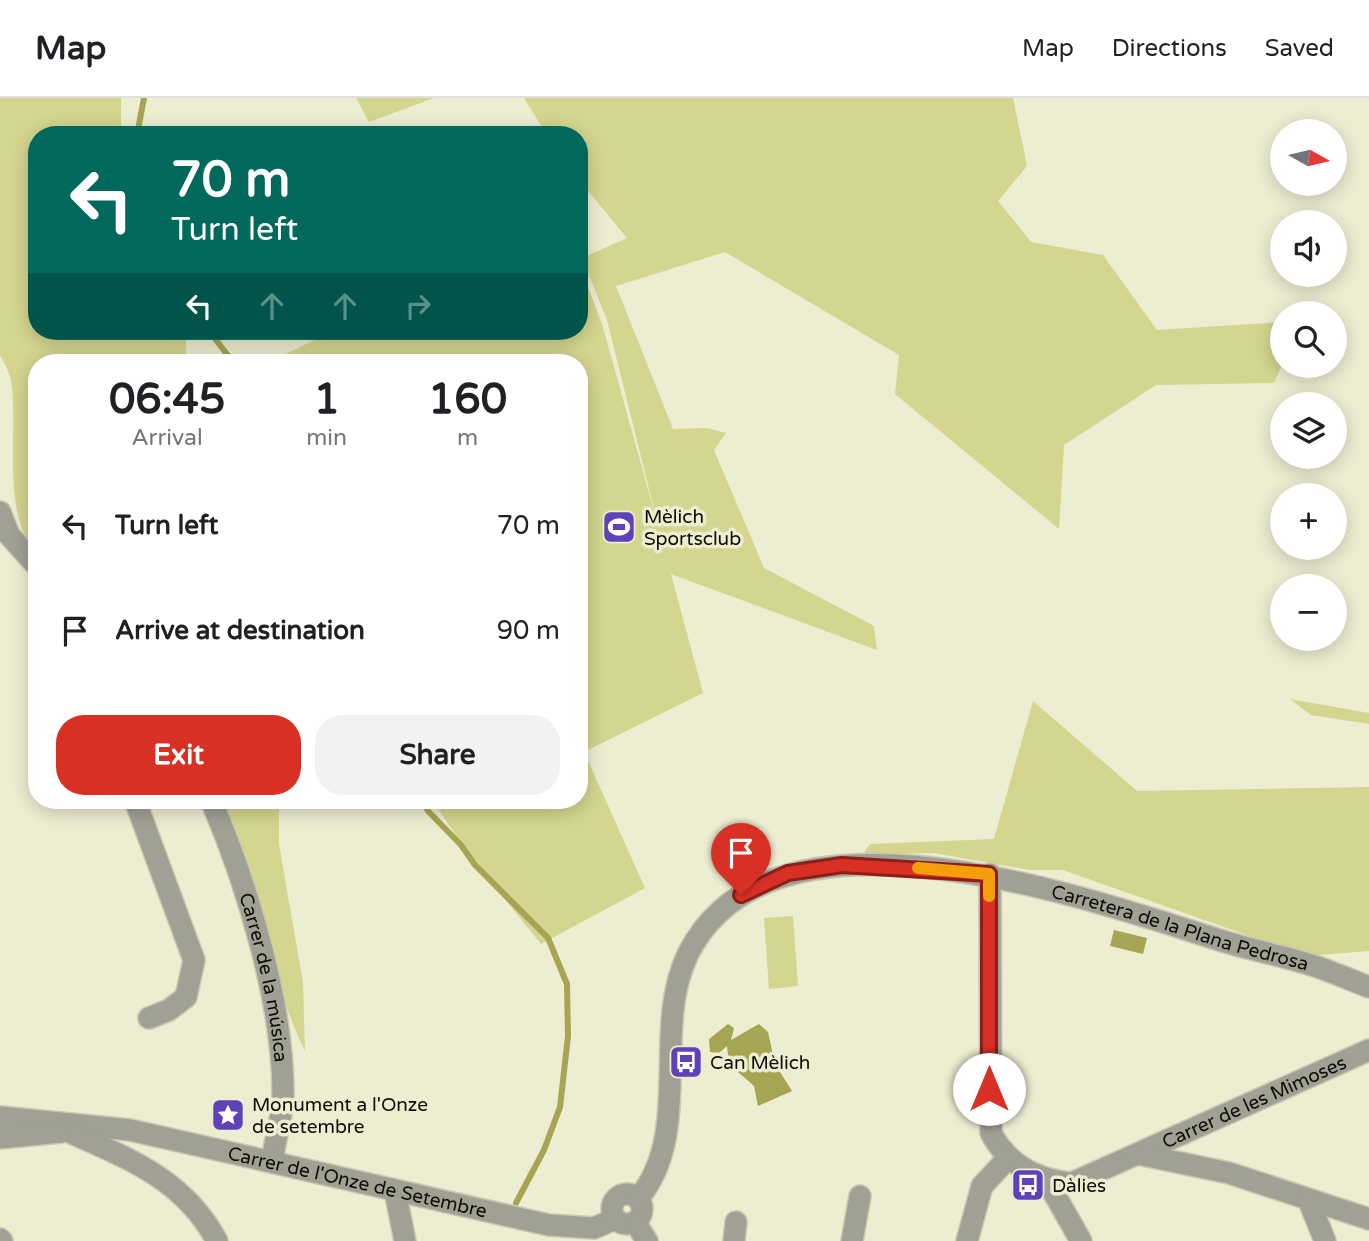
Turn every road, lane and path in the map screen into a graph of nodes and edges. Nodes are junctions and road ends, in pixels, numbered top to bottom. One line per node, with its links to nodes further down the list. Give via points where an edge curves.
1 (0, 512): 2 (street, via 9,535)
2 (28, 556)
3 (138, 809): 7 (street, via 194,960 186,997)
4 (215, 809): 15 (street, Carrer de la música, via 255,929 281,1051 283,1099)
5 (989, 874): 6 (street, Carretera de la Plana Pedrosa, via 1306,963); 14 (street, via 989,1116 991,1133); 21 (street, via 849,865 788,873 741,895 704,925 675,988 665,1143 650,1185 638,1199 627,1194 615,1199 611,1210)
6 (1369, 987)
7 (149, 1018)
8 (1369, 1050): 13 (street, Carrer de les Mimoses)
9 (0, 1117): 10 (street, Carrer de l'Onze de Setembre)
10 (98, 1128): 11 (street, Carrer de l'Onze de Setembre); 15 (street, Carrer de l'Onze de Setembre, via 130,1130)
11 (67, 1131): 12 (street, Carrer de l'Onze de Setembre); 22 (street, via 131,1160 191,1200)
12 (0, 1138)
13 (1138, 1154): 16 (street, Carrer de les Mimoses, via 1072,1182); 19 (street, via 1229,1173)
14 (1009, 1157): 16 (street); 26 (street, via 982,1186)
15 (272, 1161): 17 (street, Carrer de l'Onze de Setembre)
16 (1047, 1181): 27 (street)
17 (395, 1191): 21 (street, Carrer de l'Onze de Setembre, via 549,1225 594,1228); 23 (street)
18 (860, 1196): 25 (street)
19 (1309, 1201): 20 (street); 28 (street)
20 (1369, 1219)
21 (625, 1221): 24 (street)
22 (217, 1241)
23 (405, 1241)
24 (647, 1241)
25 (852, 1241)
26 (967, 1241)
27 (1081, 1241)
28 (1325, 1241)

